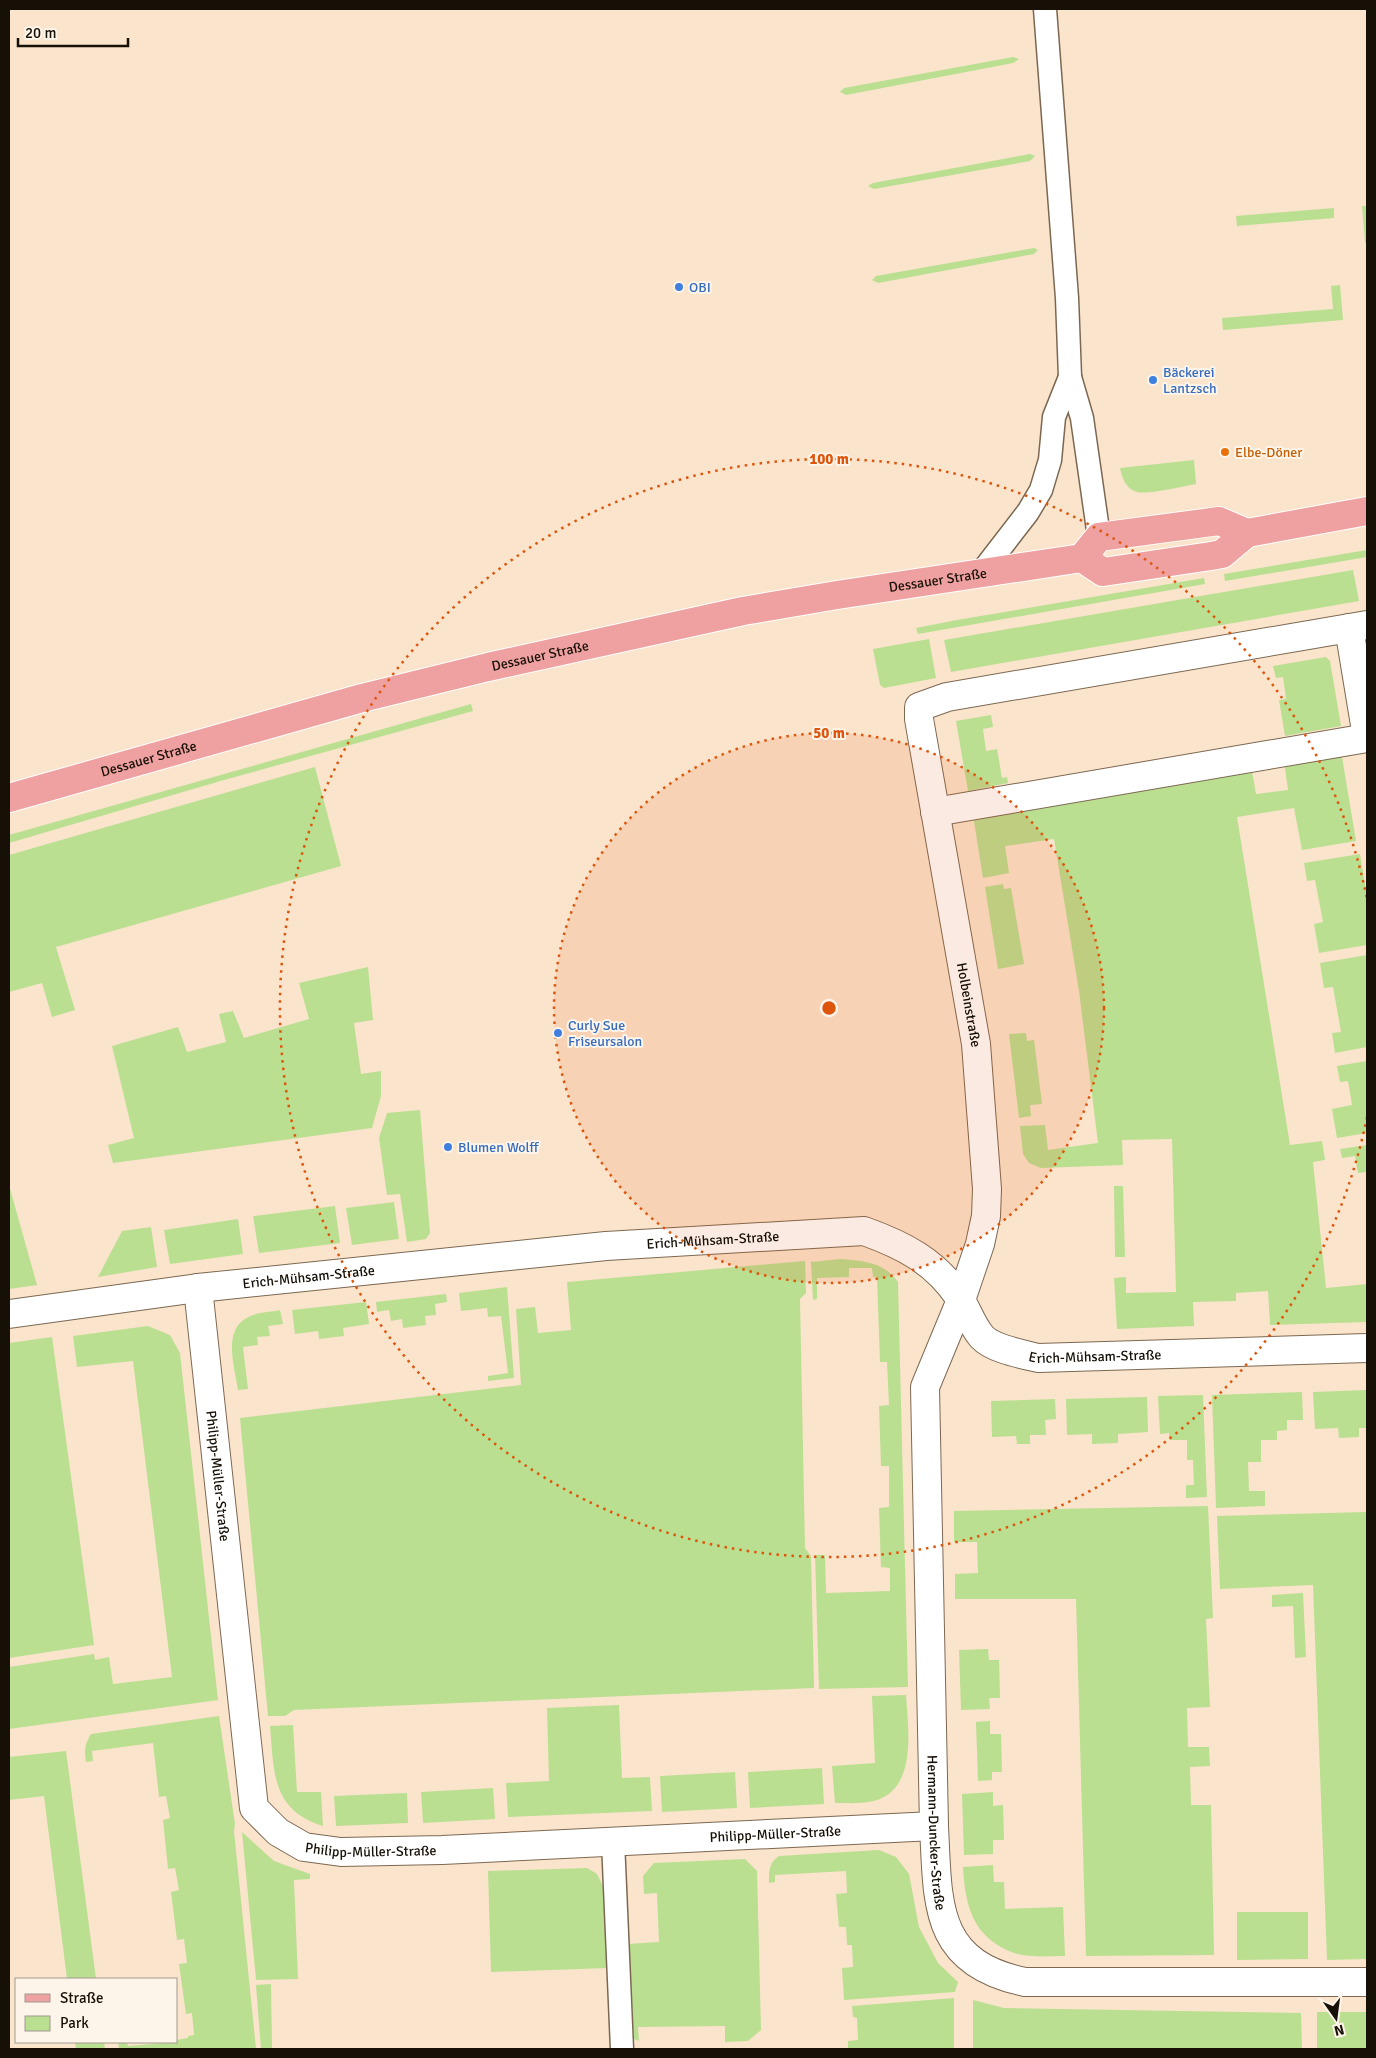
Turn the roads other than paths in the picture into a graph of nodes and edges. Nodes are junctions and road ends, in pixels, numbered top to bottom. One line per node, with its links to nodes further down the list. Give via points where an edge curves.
1 (1045, 9): 2 (lane, via 1068,298)
2 (1070, 377): 4 (lane, via 1082,418); 5 (lane, via 1054,416 1050,460 1041,490)
3 (1367, 511): 4 (main road, via 1246,533 1222,554 1103,572)
4 (1091, 547): 5 (main road, Dessauer Straße)
5 (981, 573): 8 (main road, Dessauer Straße, via 743,611 418,684)
6 (1358, 627): 7 (street); 9 (street, Holbeinstraße, via 947,697 919,707)
7 (1367, 738): 9 (street)
8 (9, 798)
9 (935, 812): 11 (street, Holbeinstraße, via 976,1044 986,1163 986,1216)
10 (198, 1288): 11 (street, Erich-Mühsam-Straße, via 606,1246 864,1230 897,1243 925,1261 949,1282); 12 (street, Erich-Mühsam-Straße); 15 (street, Philipp-Müller-Straße, via 254,1808 278,1832 304,1847 341,1852)
11 (961, 1300): 13 (street, Erich-Mühsam-Straße, via 982,1338 1003,1349 1038,1358); 14 (street, Hermann-Duncker-Straße, via 925,1387)
12 (9, 1314)
13 (1367, 1348)
14 (934, 1826): 15 (street, Philipp-Müller-Straße); 16 (street, Hermann-Duncker-Straße, via 937,1886 946,1926 968,1956 982,1968 1002,1977 1025,1982)
15 (614, 1841): 17 (lane)
16 (1367, 1982)
17 (622, 2049)

